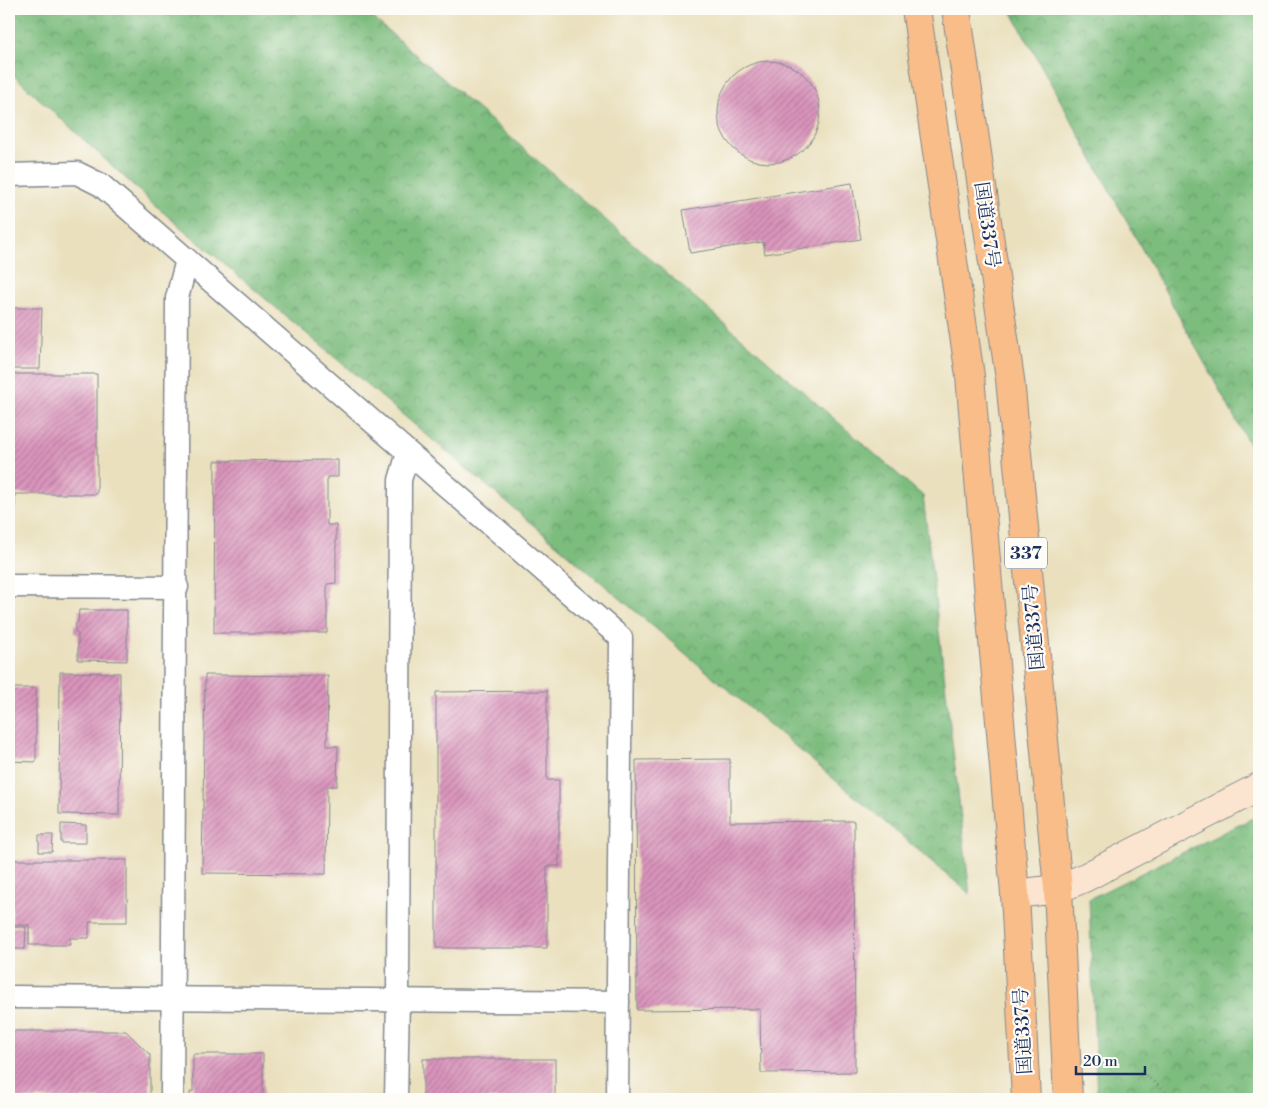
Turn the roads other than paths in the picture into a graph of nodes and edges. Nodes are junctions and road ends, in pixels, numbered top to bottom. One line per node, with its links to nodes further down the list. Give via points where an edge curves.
1 (916, 9): 10 (highway, 国道337号 / 337, via 970,376)
2 (956, 9): 9 (highway, 国道337号 / 337, via 1010,379)
3 (9, 175): 4 (street, via 78,173 101,186)
4 (187, 260): 5 (street); 7 (street, via 177,298)
5 (408, 453): 13 (street, via 400,480); 14 (street, via 621,638)
6 (9, 586): 7 (street)
7 (176, 587): 12 (street)
8 (1259, 787): 9 (street)
9 (1058, 889): 10 (street); 19 (highway, 国道337号 / 337)
10 (1015, 894): 18 (highway, 国道337号 / 337)
11 (9, 997): 12 (street)
12 (173, 998): 13 (street); 15 (street)
13 (398, 1000): 14 (street); 16 (street)
14 (618, 1002): 17 (street)
15 (172, 1099)
16 (396, 1099)
17 (617, 1099)
18 (1026, 1099)
19 (1068, 1099)

